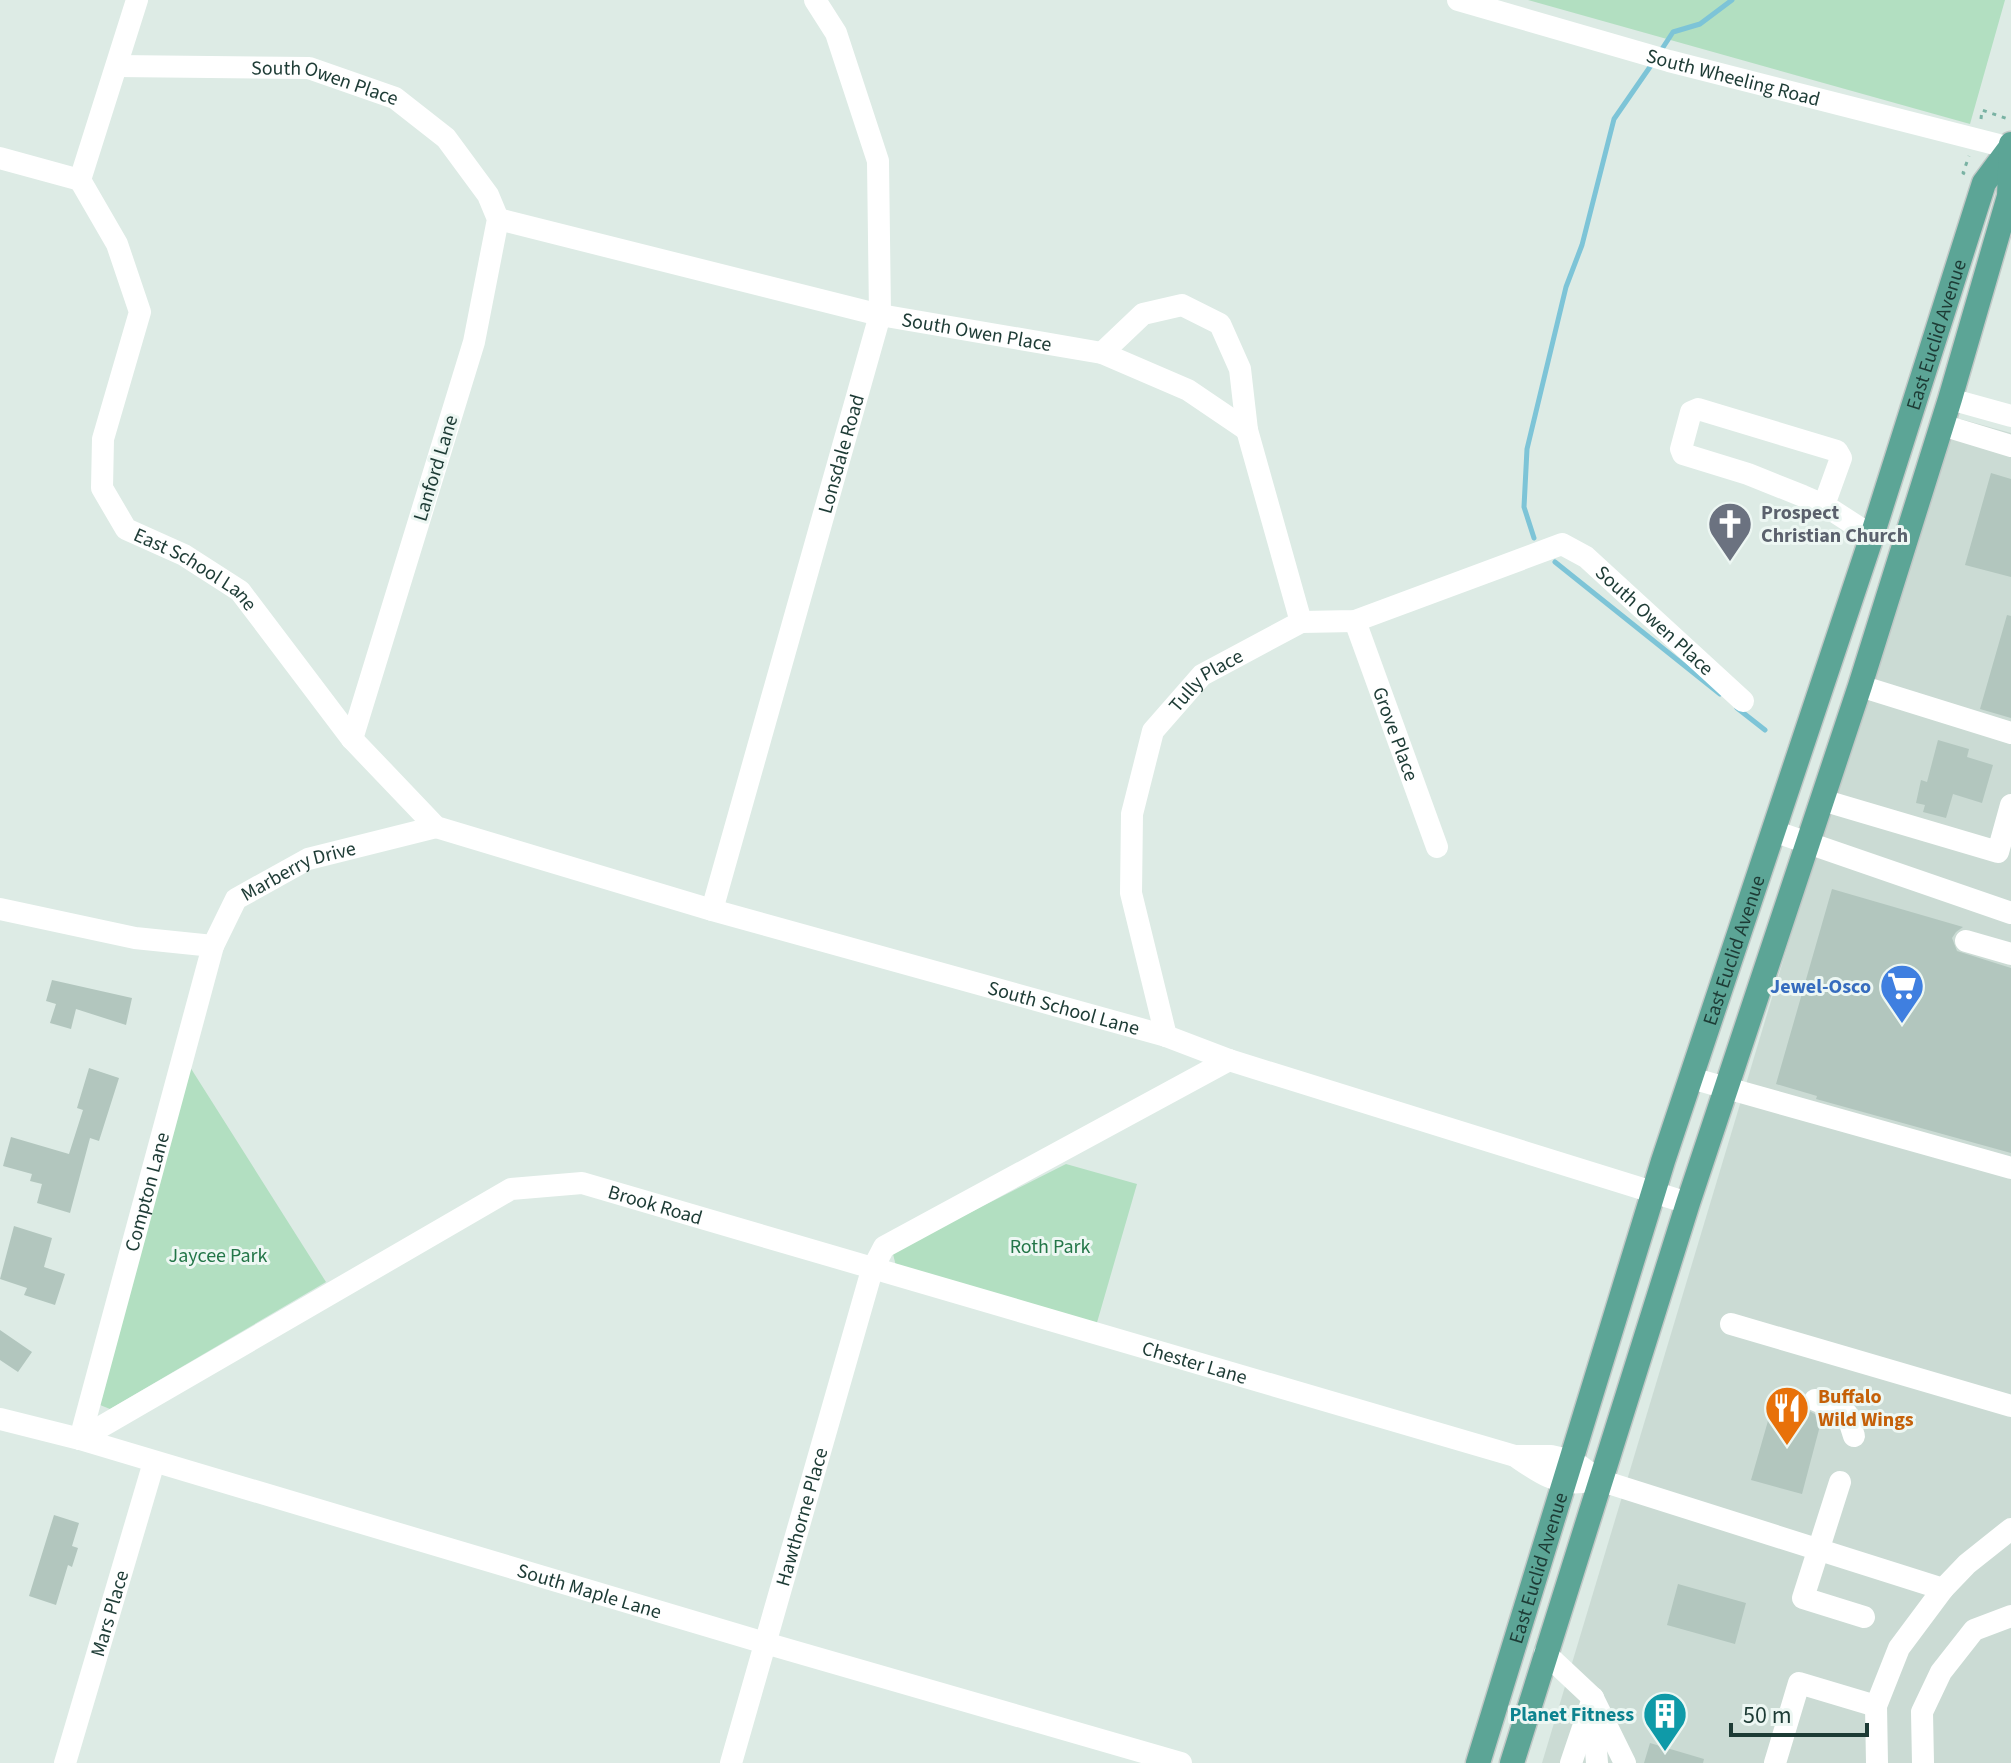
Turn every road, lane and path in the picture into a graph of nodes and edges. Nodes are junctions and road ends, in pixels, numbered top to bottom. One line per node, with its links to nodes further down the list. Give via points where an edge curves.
1 (137, 0): 4 (street)
2 (815, 0): 9 (street, Lonsdale Road, via 836,33 878,161)
3 (1458, 0): 5 (street, South Wheeling Road, via 1669,61)
4 (117, 66): 7 (street); 8 (street, South Owen Place, via 309,68 395,98 446,138 488,195)
5 (2011, 147): 11 (main road, East Euclid Avenue, via 2009,196); 17 (main road, East Euclid Avenue, via 1984,183)
6 (0, 158): 7 (street)
7 (80, 180): 24 (street, East School Lane, via 117,244 140,312 103,439 102,488 126,529 184,555 240,591)
8 (498, 219): 9 (street, South Owen Place); 24 (street, Lanford Lane, via 474,342)
9 (880, 315): 10 (street, South Owen Place); 32 (street, Lonsdale Road)
10 (1102, 353): 14 (street, South Owen Place, via 1188,390); 14 (street, via 1143,314 1182,305 1220,324 1240,369)
11 (1950, 399): 12 (street); 13 (main road, East Euclid Avenue)
12 (2011, 416)
13 (1942, 425): 15 (street); 21 (main road, East Euclid Avenue)
14 (1247, 430): 20 (street)
15 (2011, 446)
16 (1824, 505): 16 (street, via 1683,454 1691,412 1698,409 1837,451 1841,458); 17 (street)
17 (1872, 536): 28 (main road, East Euclid Avenue)
18 (1562, 544): 19 (street, Tully Place); 22 (street, South Owen Place, via 1586,557)
19 (1355, 621): 20 (street, Tully Place); 30 (street, Grove Place)
20 (1301, 622): 37 (street, Tully Place, via 1202,675 1153,731 1132,814 1131,893)
21 (1860, 686): 23 (street); 25 (main road, East Euclid Avenue)
22 (1743, 701)
23 (2011, 733)
24 (352, 739): 27 (street, East School Lane)
25 (1822, 800): 26 (street, via 1998,852); 29 (main road, East Euclid Avenue)
26 (2011, 805)
27 (436, 827): 32 (street, South School Lane); 35 (street, Marberry Drive, via 308,859 236,899)
28 (1773, 831): 29 (street); 39 (main road, East Euclid Avenue)
29 (1807, 843): 33 (street); 40 (main road, East Euclid Avenue)
30 (1437, 847)
31 (0, 909): 35 (street, via 135,938)
32 (712, 910): 37 (street, South School Lane)
33 (2011, 913)
34 (1966, 941): 36 (street)
35 (213, 946): 50 (street, Compton Lane)
36 (2011, 954)
37 (1166, 1036): 38 (street, South School Lane)
38 (1229, 1060): 42 (street, South School Lane); 44 (street, via 894,1240)
39 (1691, 1078): 40 (street); 42 (main road, East Euclid Avenue)
40 (1726, 1090): 41 (street); 43 (main road, East Euclid Avenue)
41 (2011, 1168)
42 (1653, 1192): 43 (street, South School Lane); 52 (main road, East Euclid Avenue)
43 (1688, 1203): 54 (main road, East Euclid Avenue)
44 (872, 1270): 50 (street, Brook Road, via 582,1183 511,1189); 51 (street, Chester Lane); 62 (street, Hawthorne Place)
45 (1731, 1324): 47 (street)
46 (1815, 1400): 49 (street, via 1847,1414)
47 (2011, 1406)
48 (0, 1419): 50 (street, South Maple Lane)
49 (1854, 1436)
50 (80, 1439): 53 (street, South Maple Lane)
51 (1515, 1456): 52 (street, Chester Lane); 56 (street, Chester Lane)
52 (1573, 1461): 54 (street, Chester Lane); 56 (main road, East Euclid Avenue)
53 (154, 1462): 62 (street, South Maple Lane); 66 (street, Mars Place)
54 (1599, 1480): 56 (street); 58 (street); 63 (main road, East Euclid Avenue)
55 (1840, 1482): 58 (street)
56 (1565, 1484): 69 (main road, East Euclid Avenue)
57 (2011, 1529): 59 (street)
58 (1819, 1550): 59 (street); 61 (street, via 1803,1598)
59 (1943, 1589): 65 (street, via 1899,1648)
60 (2011, 1616): 77 (street, via 1974,1630 1941,1672 1922,1712)
61 (1864, 1617)
62 (765, 1643): 67 (street, Hawthorne Place); 68 (street, South Maple Lane)
63 (1545, 1653): 64 (street); 70 (main road, East Euclid Avenue)
64 (1593, 1698): 71 (street); 72 (street); 73 (street); 74 (street)
65 (1876, 1706): 75 (street, via 1799,1683); 76 (street)
66 (65, 1763)
67 (731, 1763)
68 (1181, 1763)
69 (1478, 1763)
70 (1512, 1763)
71 (1571, 1763)
72 (1583, 1763)
73 (1597, 1763)
74 (1625, 1763)
75 (1775, 1763)
76 (1877, 1763)
77 (1923, 1763)

